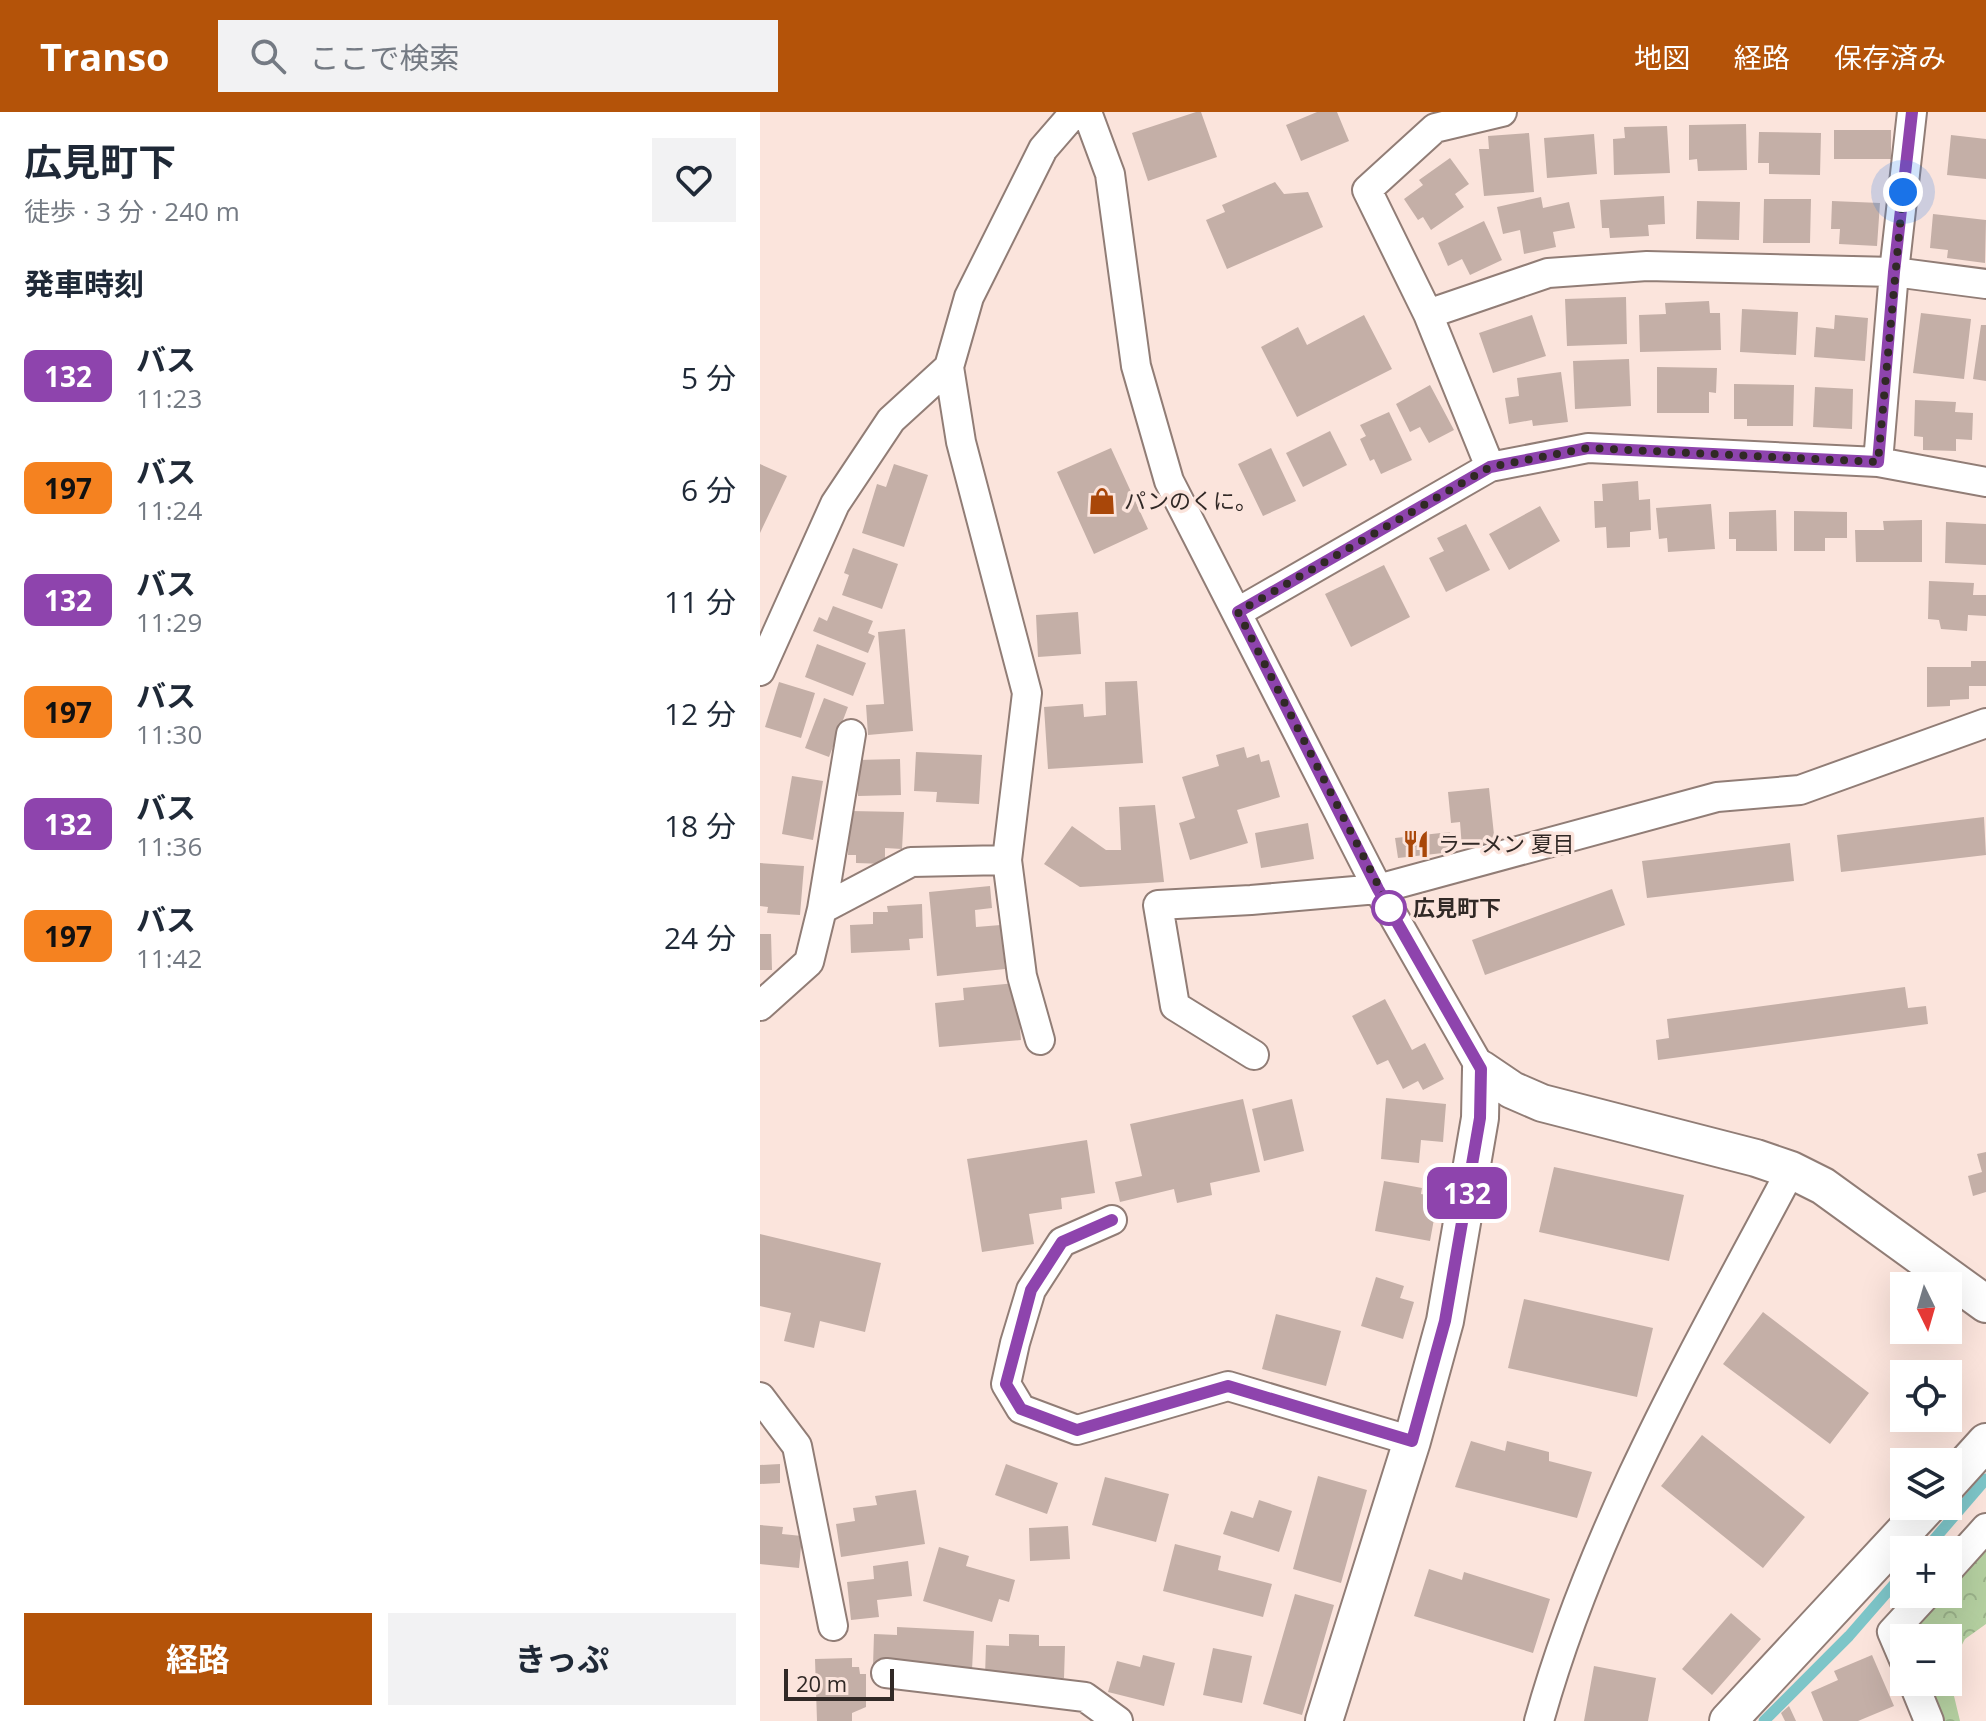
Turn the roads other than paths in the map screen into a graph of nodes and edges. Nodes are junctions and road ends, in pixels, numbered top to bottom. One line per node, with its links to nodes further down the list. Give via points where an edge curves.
1 (1075, 112): 8 (street, via 1043,149 969,297)
2 (1087, 112): 12 (street, via 1110,174 1136,366 1169,481)
3 (1502, 112): 7 (street, via 1435,128 1367,190)
4 (1912, 112): 5 (street)
5 (1894, 272): 6 (street); 7 (street, via 1647,266 1548,273); 9 (street)
6 (1986, 284)
7 (1428, 314): 10 (street)
8 (949, 367): 13 (street, via 891,420 835,504); 16 (street, via 961,442 1027,693)
9 (1878, 462): 10 (street, via 1588,448); 11 (street)
10 (1490, 467): 12 (street)
11 (1986, 482)
12 (1238, 612): 17 (street)
13 (760, 671)
14 (1986, 723): 17 (street, via 1800,790 1717,797)
15 (851, 734): 18 (street)
16 (1007, 860): 18 (street, via 911,862); 20 (street, via 1022,976)
17 (1378, 889): 21 (street, via 1158,905 1175,1006); 22 (street)
18 (822, 909): 19 (street, via 809,962)
19 (760, 1006)
20 (1040, 1040)
21 (1254, 1055)
22 (1481, 1069): 23 (street, via 1542,1103); 27 (street, via 1480,1118 1445,1321)
23 (1791, 1170): 25 (street, via 1823,1186); 40 (street, via 1614,1512)
24 (1112, 1220): 27 (street, via 1062,1242 1031,1290 1006,1384 1021,1409 1077,1430 1228,1386)
25 (1986, 1304)
26 (760, 1397): 35 (street, via 797,1446)
27 (1412, 1441): 39 (street)
28 (1986, 1442): 29 (street)
29 (1962, 1469)
30 (1915, 1520): 41 (street)
31 (1986, 1528): 32 (street)
32 (1962, 1555)
33 (1914, 1608): 34 (street)
34 (1899, 1624)
35 (833, 1626)
36 (886, 1673): 38 (street, via 1085,1697)
37 (1919, 1696): 42 (street)
38 (1118, 1721)
39 (1324, 1721)
40 (1539, 1721)
41 (1728, 1721)
42 (1929, 1721)

